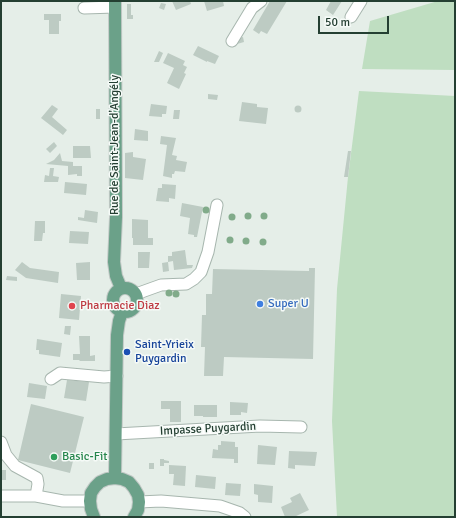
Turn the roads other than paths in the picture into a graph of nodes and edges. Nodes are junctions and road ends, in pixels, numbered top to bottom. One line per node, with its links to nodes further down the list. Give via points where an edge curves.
1 (360, 1): 5 (street)
2 (256, 4): 7 (street)
3 (111, 5): 4 (street); 6 (street); 9 (main road, Rue de Saint-Jean-d'Angély, via 116,217 114,262)
4 (84, 8)
5 (351, 16)
6 (97, 19)
7 (232, 41)
8 (217, 205): 10 (street, via 208,252 201,272 186,284 161,285)
9 (121, 288): 10 (main road, via 130,288); 11 (main road, via 115,292 113,300 115,308)
10 (136, 294): 11 (main road, via 138,302 134,309)
11 (122, 312): 12 (main road, via 118,328)
12 (117, 376): 13 (street, via 60,373); 15 (main road)
13 (51, 379)
14 (301, 427): 15 (street, Impasse Puygardin, via 260,426)
15 (116, 434): 17 (main road)
16 (1, 442): 19 (street, via 6,455 15,466 37,478)
17 (114, 478): 20 (main road, via 100,482 91,494); 21 (main road, via 129,482 138,495)
18 (1, 496): 19 (street)
19 (36, 496): 20 (street, via 63,501)
20 (90, 501): 22 (main road)
21 (139, 502): 23 (main road); 24 (street, via 162,501 220,506)
22 (94, 517)
23 (134, 517)
24 (246, 517)

